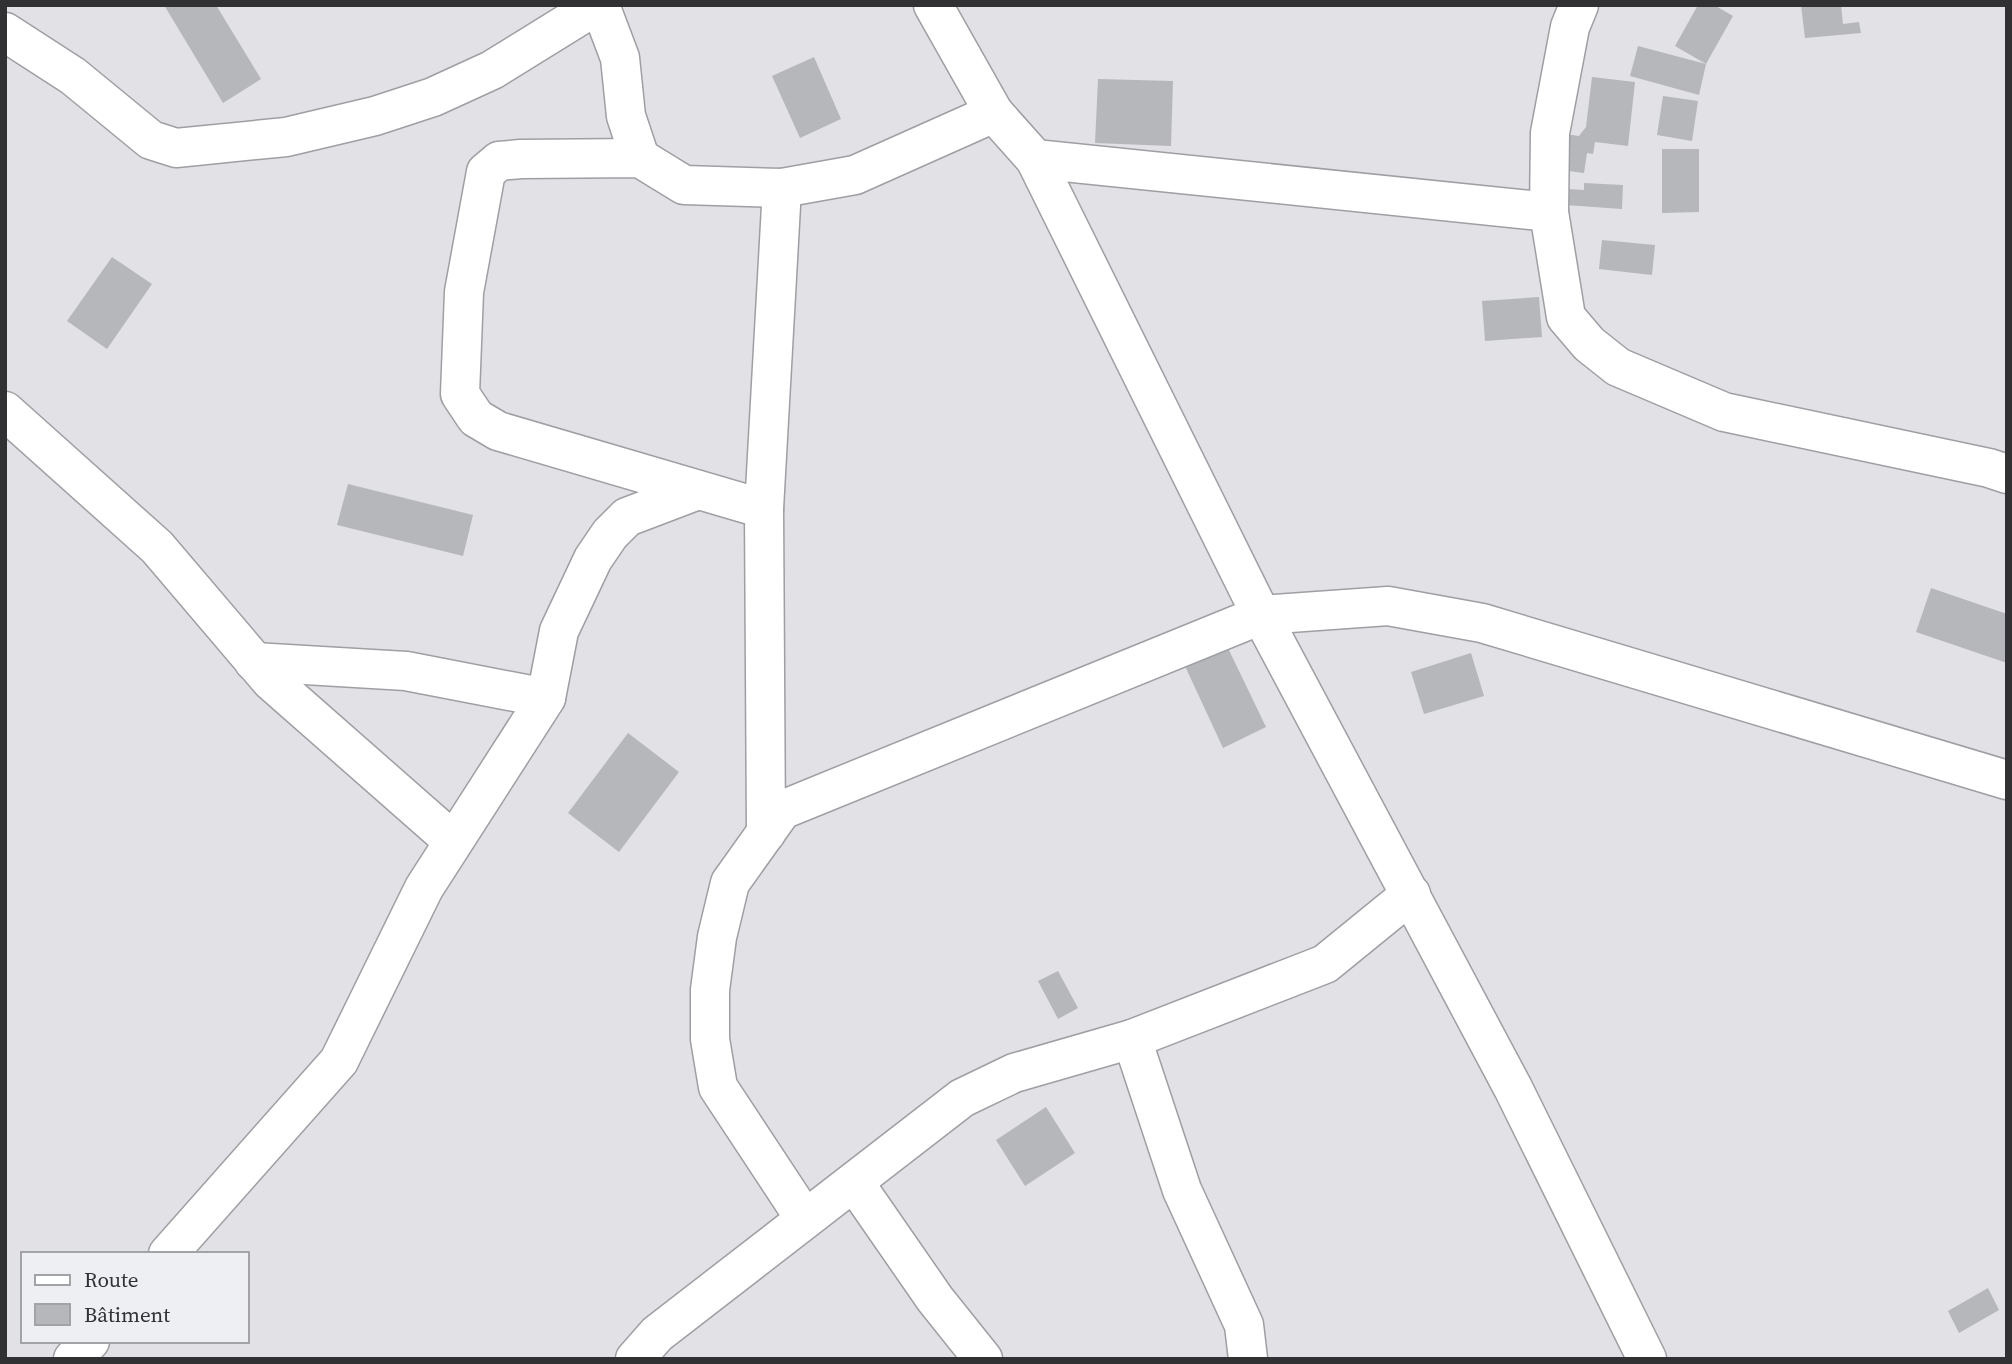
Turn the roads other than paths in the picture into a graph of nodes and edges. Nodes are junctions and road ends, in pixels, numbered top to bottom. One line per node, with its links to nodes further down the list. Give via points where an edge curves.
1 (599, 5): 4 (street, via 492,69 433,97 286,137 176,148 152,140 73,76); 6 (street, via 620,58 626,116)
2 (933, 5): 5 (street)
3 (1579, 5): 9 (street, via 1570,27 1550,133)
4 (5, 32)
5 (994, 113): 7 (street); 8 (street, via 855,175)
6 (640, 159): 8 (street, via 684,185); 12 (street, via 499,161 486,173 464,292 460,394 476,418 498,432)
7 (1035, 159): 9 (street); 14 (street)
8 (782, 188): 13 (street)
9 (1549, 212): 11 (street, via 1566,317 1589,344 1618,367 1724,412)
10 (5, 411): 15 (street, via 158,547)
11 (2007, 474)
12 (698, 489): 13 (street); 16 (street, via 627,517 610,534 559,631)
13 (764, 509): 18 (street)
14 (1261, 615): 17 (street, via 1388,606 1482,623); 18 (street, via 782,810); 20 (street)
15 (254, 662): 16 (street, via 406,671); 19 (street)
16 (547, 698): 19 (street)
17 (2007, 780)
18 (766, 833): 23 (street, via 730,883 713,963 710,1039 718,1087)
19 (453, 841): 24 (street, via 424,888 340,1061)
20 (1412, 894): 21 (street, via 1325,964); 30 (street)
21 (1132, 1039): 22 (street, via 1014,1073 962,1098); 29 (street, via 1182,1190 1244,1325)
22 (854, 1182): 23 (street); 28 (street)
23 (805, 1219): 27 (street, via 657,1334)
24 (170, 1252)
25 (88, 1343): 26 (street)
26 (73, 1359)
27 (635, 1359)
28 (983, 1359)
29 (1248, 1359)
30 (1647, 1359)

